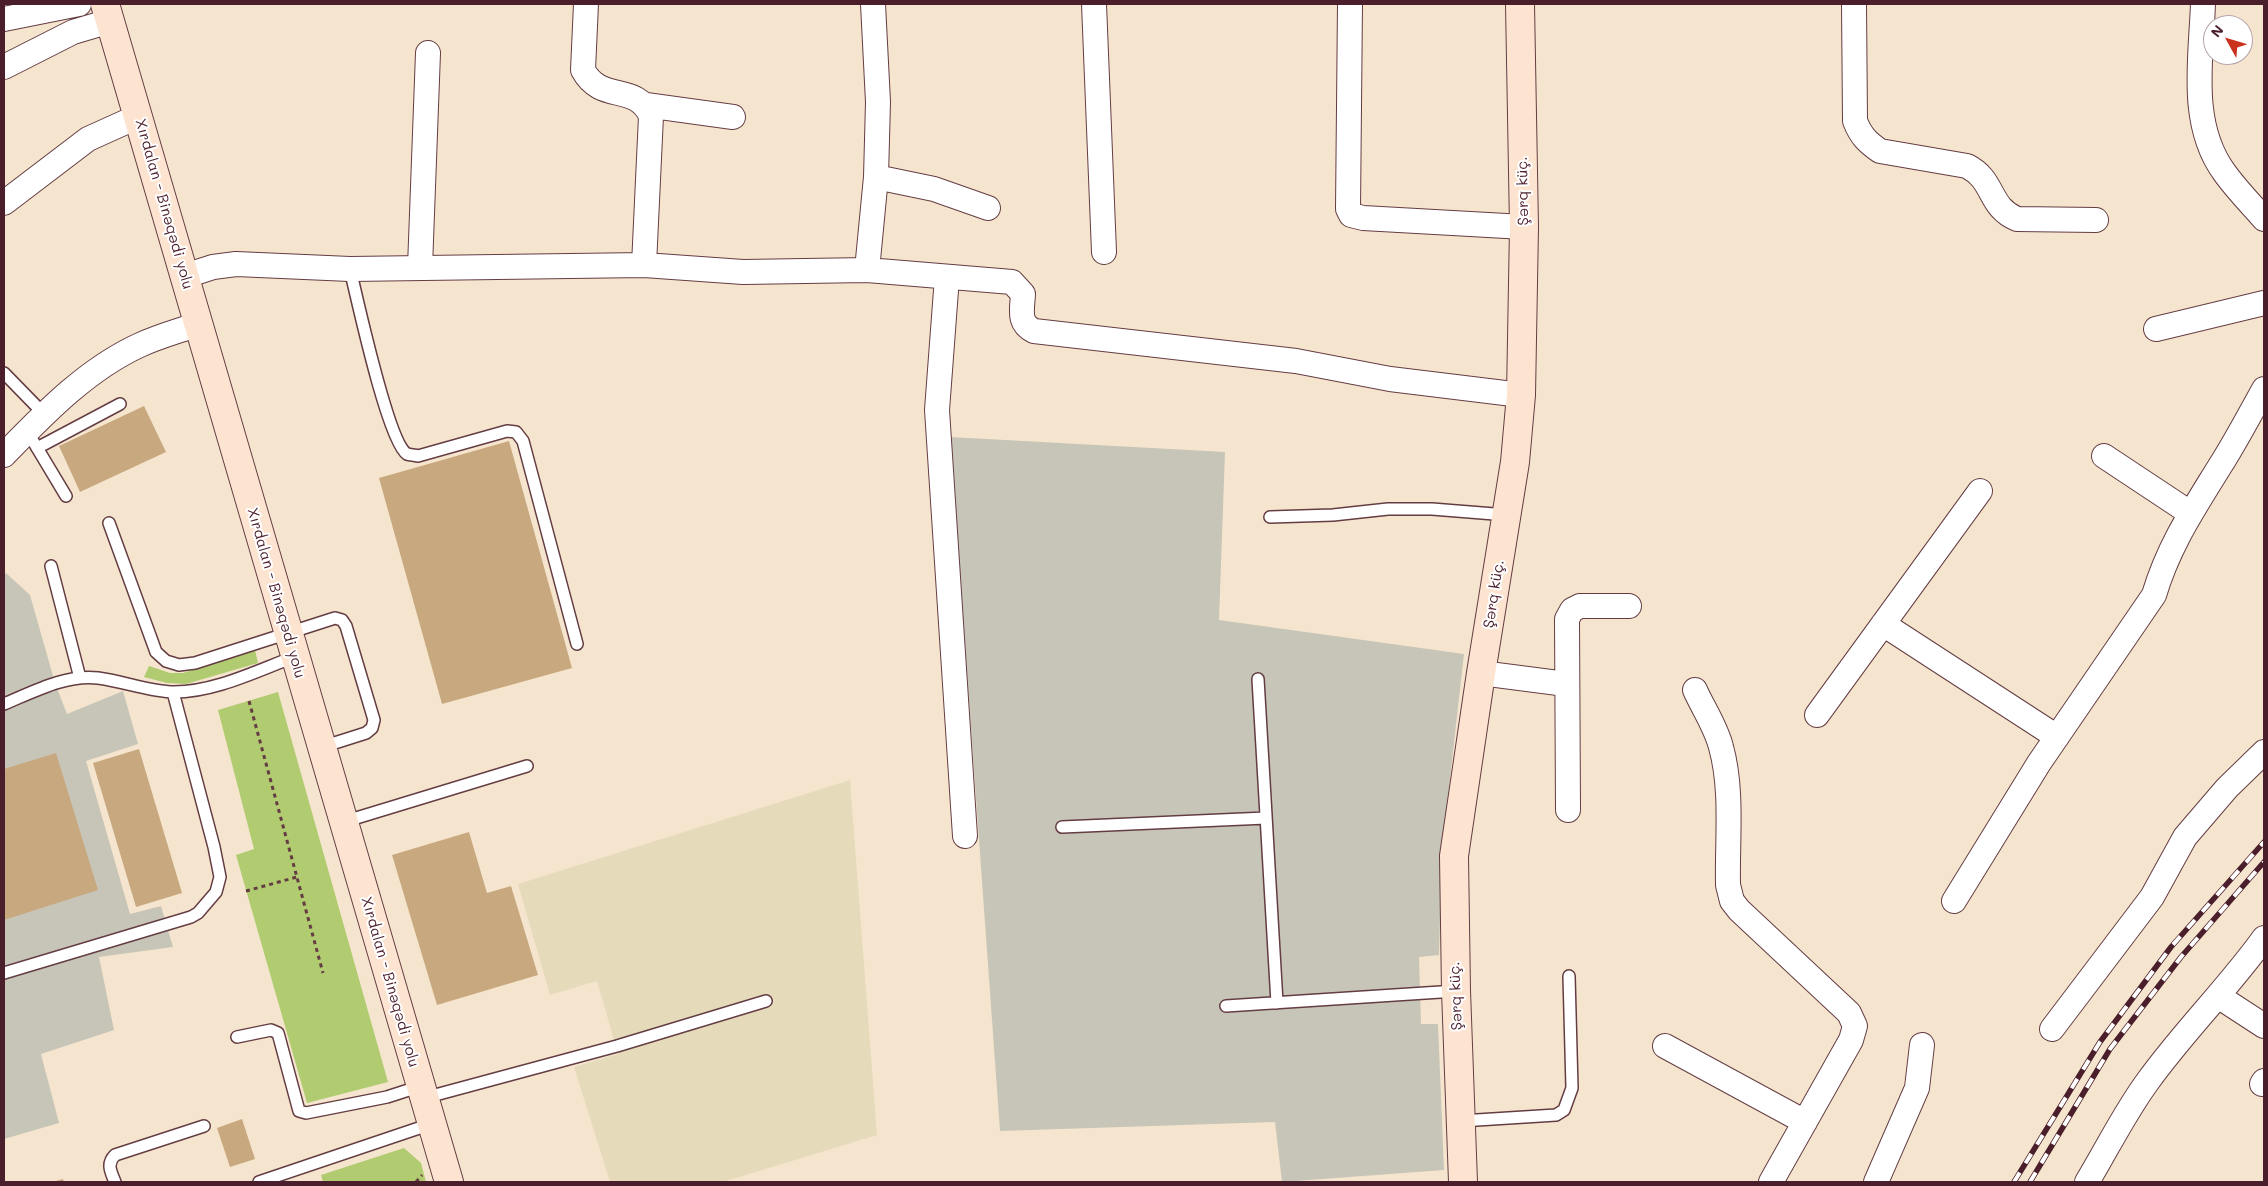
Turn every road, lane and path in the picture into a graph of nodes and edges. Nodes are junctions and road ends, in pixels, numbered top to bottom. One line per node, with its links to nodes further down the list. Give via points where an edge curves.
1 (79, 4): 10 (street)
2 (586, 4): 13 (street, via 584,70 588,78 597,88 636,98)
3 (873, 4): 16 (street, via 878,102)
4 (1094, 4): 22 (street)
5 (1350, 4): 21 (street, via 1348,209 1351,215 1355,218)
6 (1520, 4): 21 (street, Şərq küç.)
7 (1854, 4): 20 (street, via 1855,121 1860,135 1869,144 1880,150 1967,166 1979,172 1997,204 2006,214 2017,219)
8 (2203, 4): 19 (street, via 2200,109 2205,129 2211,150 2224,172)
9 (108, 12): 12 (street); 14 (street, Xırdalan - Binəqədi yolu)
10 (4, 19)
11 (428, 52): 24 (street)
12 (4, 67)
13 (646, 105): 15 (street); 23 (street, via 651,116)
14 (139, 116): 17 (street, via 88,139); 27 (street, Xırdalan - Binəqədi yolu)
15 (733, 117)
16 (876, 177): 18 (street, via 934,189); 26 (street)
17 (4, 203)
18 (988, 208)
19 (2264, 219)
20 (2096, 220)
21 (1524, 227): 34 (street, Şərq küç.)
22 (1104, 252)
23 (644, 265): 24 (street); 26 (street, via 743,272)
24 (420, 267): 25 (street)
25 (350, 269): 27 (street, via 236,264); 49 (lane, via 382,400 400,445 407,454 418,456 507,431 516,432 523,441)
26 (867, 270): 28 (street)
27 (186, 276): 30 (street, Xırdalan - Binəqədi yolu)
28 (947, 277): 34 (street, via 1012,282 1023,294 1022,320 1034,331 1296,361 1390,379); 68 (street, via 937,410)
29 (2264, 303): 31 (street)
30 (198, 324): 36 (street, via 140,345 115,359); 50 (street, Xırdalan - Binəqədi yolu)
31 (2156, 329)
32 (4, 373): 36 (lane)
33 (2264, 389): 42 (street)
34 (1521, 395): 43 (street, Şərq küç.)
35 (120, 404): 37 (lane)
36 (44, 414): 37 (street)
37 (32, 440): 38 (street); 41 (lane)
38 (4, 455)
39 (2104, 456): 42 (street)
40 (1980, 492): 48 (street)
41 (66, 496)
42 (2190, 513): 60 (street, via 2163,566 2154,595)
43 (1507, 515): 44 (lane, via 1397,509); 51 (street, Şərq küç.)
44 (1270, 517)
45 (108, 523): 50 (lane, via 156,652 166,661 179,665 196,663)
46 (51, 566): 52 (lane)
47 (1629, 606): 54 (street, via 1580,606 1572,610 1567,619)
48 (1883, 624): 59 (street); 60 (street)
49 (577, 644)
50 (290, 645): 56 (lane, via 224,683); 61 (street, Xırdalan - Binəqədi yolu); 61 (lane, via 335,618 346,626 374,720 366,733)
51 (1481, 673): 54 (street); 76 (street, Şərq küç., via 1454,856)
52 (80, 678): 56 (lane, via 97,678); 58 (lane)
53 (1258, 679): 65 (lane)
54 (1566, 684): 64 (street)
55 (1695, 690): 88 (street, via 1720,744 1725,764 1728,885 1732,901 1849,1013 1855,1026 1851,1040)
56 (173, 692): 73 (lane, via 214,847 220,877 216,892 191,918)
57 (249, 701): 69 (path)
58 (4, 704)
59 (1817, 715)
60 (2057, 737): 71 (street)
61 (321, 747): 66 (street, Xırdalan - Binəqədi yolu)
62 (2264, 752): 82 (street, via 2227,788 2185,837 2152,897)
63 (527, 766): 66 (lane)
64 (1568, 810)
65 (1266, 818): 67 (lane); 79 (lane)
66 (343, 822): 86 (street, Xırdalan - Binəqədi yolu)
67 (1062, 827)
68 (965, 836)
69 (297, 877): 70 (path); 74 (path)
70 (246, 891)
71 (1954, 901)
72 (2264, 938): 77 (street, via 2238,975)
73 (4, 973)
74 (323, 973)
75 (1568, 976): 87 (lane, via 1572,1088 1564,1110 1556,1115)
76 (1456, 991): 79 (lane); 87 (street, Şərq küç.)
77 (2218, 996): 81 (street); 99 (street, via 2146,1083)
78 (766, 1001): 86 (lane, via 617,1046)
79 (1277, 1003): 80 (lane)
80 (1226, 1006)
81 (2264, 1026)
82 (2052, 1030)
83 (237, 1037): 86 (lane, via 272,1030 278,1033 299,1111 306,1113)
84 (1922, 1045): 98 (street, via 1917,1088)
85 (1665, 1046): 88 (street)
86 (422, 1092): 89 (street, Xırdalan - Binəqədi yolu)
87 (1461, 1122): 96 (street, Şərq küç.)
88 (1805, 1122): 97 (street)
89 (431, 1124): 93 (lane); 95 (street, Xırdalan - Binəqədi yolu)
90 (204, 1126): 92 (lane, via 115,1155 109,1167)
91 (424, 1173): 94 (path)
92 (115, 1182)
93 (259, 1182)
94 (416, 1182)
95 (449, 1182)
96 (1463, 1182)
97 (1771, 1182)
98 (1876, 1182)
99 (2087, 1182)

